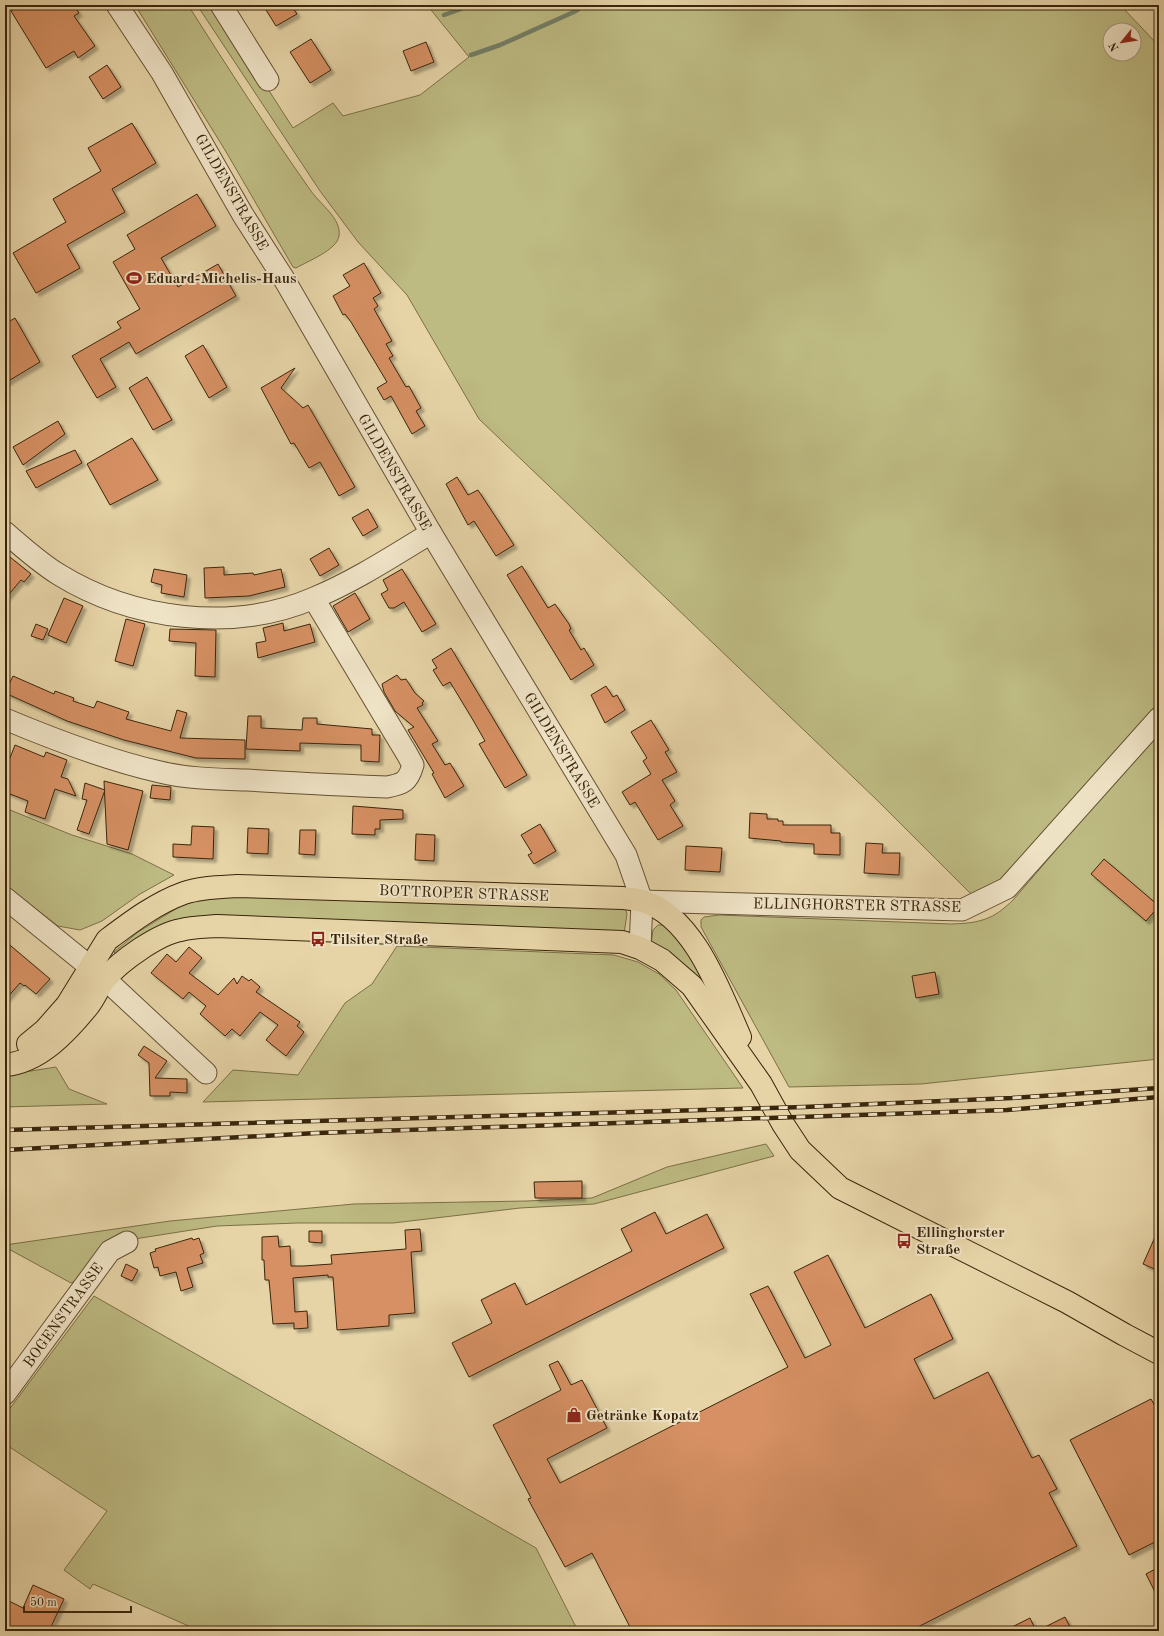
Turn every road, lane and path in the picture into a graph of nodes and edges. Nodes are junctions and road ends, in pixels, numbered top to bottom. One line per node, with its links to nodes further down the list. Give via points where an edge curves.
1 (118, 5): 5 (street, GILDENSTRASSE, via 162,73)
2 (221, 5): 3 (street)
3 (268, 80)
4 (5, 532): 6 (street, via 47,566 78,586 106,598 160,613 190,617 228,617 274,611)
5 (431, 533): 6 (street); 10 (street, GILDENSTRASSE, via 626,855)
6 (314, 599): 8 (street, via 413,765 410,775 402,784 387,787 281,782 193,777 161,772 77,747)
7 (1159, 718): 10 (street, ELLINGHORSTER STRASSE, via 1007,888 962,910)
8 (5, 719)
9 (5, 898): 12 (street)
10 (642, 901): 11 (street, GILDENSTRASSE); 12 (main road, BOTTROPER STRASSE, via 623,898 277,886 210,888 185,892 140,915 107,940); 16 (main road, BOTTROPER STRASSE, via 666,914 687,933 713,978)
11 (640, 948): 12 (main road, BOTTROPER STRASSE, via 622,942 217,926 179,930); 16 (main road, BOTTROPER STRASSE, via 662,960 692,986)
12 (97, 973): 13 (main road, via 77,991 45,1030); 14 (main road, via 89,1004 63,1033 39,1054 16,1064); 15 (street)
13 (5, 1061)
14 (5, 1065)
15 (206, 1073)
16 (761, 1084): 18 (main road, BOTTROPER STRASSE, via 800,1150 840,1188 1067,1302)
17 (127, 1242): 19 (street, BOGENSTRASSE, via 110,1251)
18 (1159, 1353)
19 (5, 1394)

